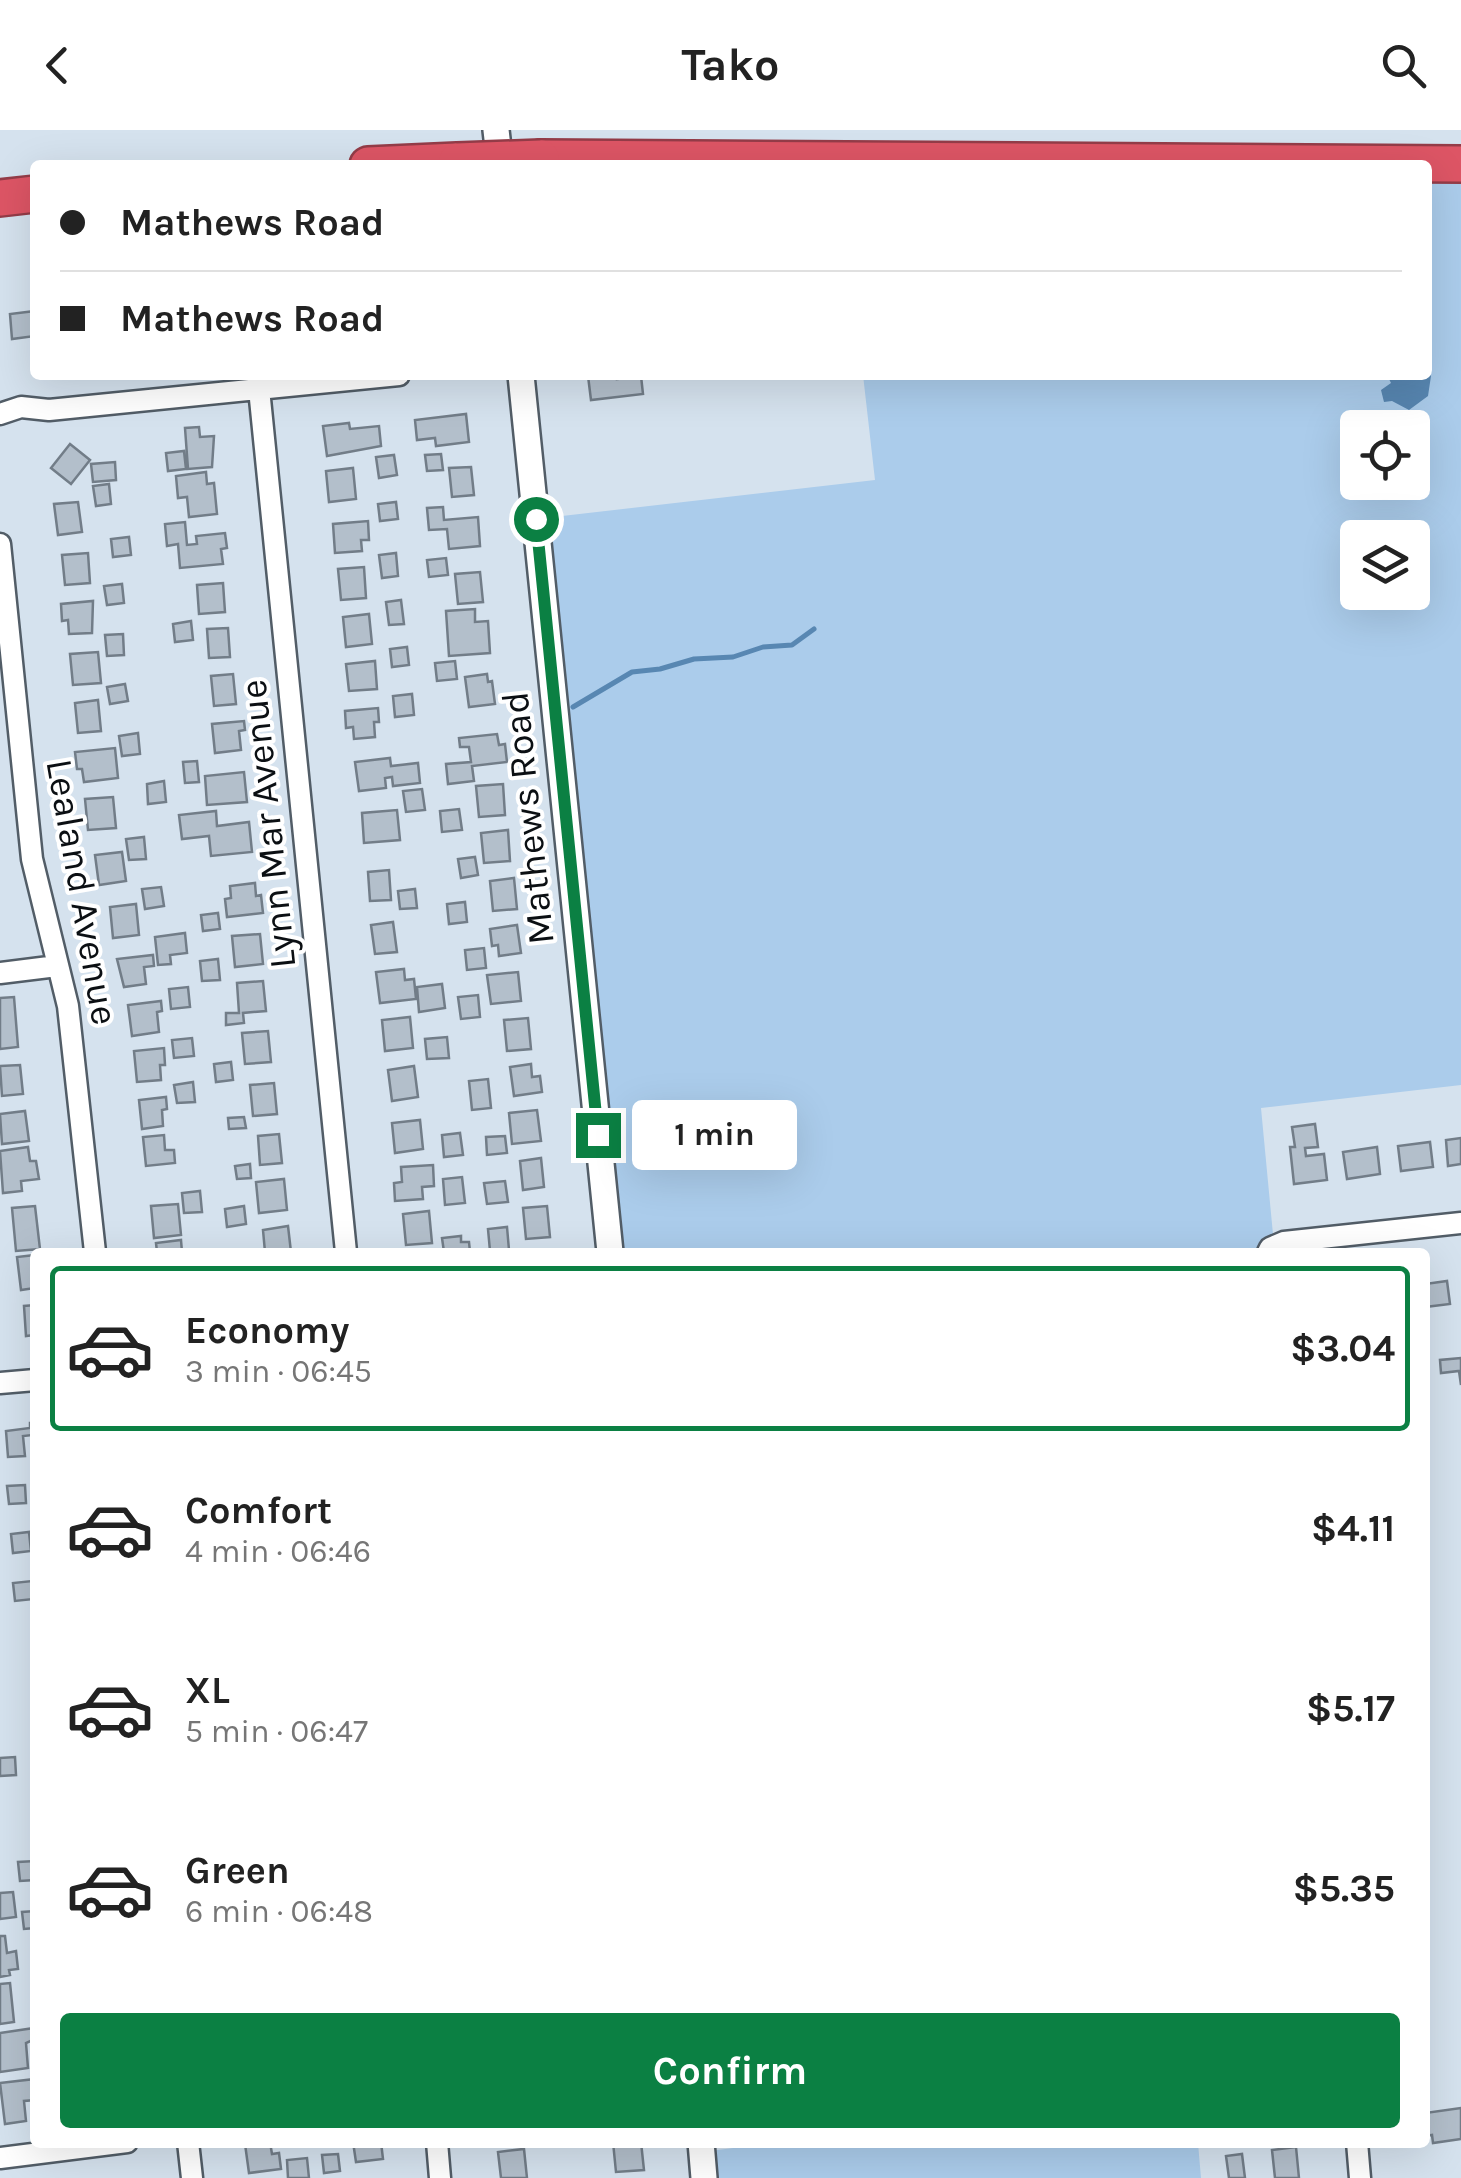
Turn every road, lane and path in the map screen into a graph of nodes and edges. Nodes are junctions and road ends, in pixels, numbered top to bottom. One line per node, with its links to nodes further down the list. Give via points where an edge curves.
1 (496, 130): 3 (street)
2 (485, 160): 4 (highway, bridge)
3 (499, 160)
4 (848, 160)
5 (1432, 164): 6 (highway, bridge)
6 (1461, 164)
7 (30, 195): 8 (highway)
8 (0, 198)
9 (349, 380): 11 (street)
10 (522, 380): 19 (street, Mathews Road)
11 (259, 389): 12 (street); 18 (street, Lynn Mar Avenue)
12 (0, 414)
13 (0, 544): 14 (street, Lealand Avenue, via 32,859)
14 (57, 966): 15 (street); 17 (street, Lealand Avenue, via 73,1041)
15 (0, 974)
16 (1461, 1223): 20 (street)
17 (95, 1248)
18 (346, 1248)
19 (610, 1248)
20 (1273, 1248)
21 (30, 1380): 22 (street)
22 (0, 1383)
23 (80, 2148): 28 (street)
24 (189, 2148): 29 (street)
25 (438, 2148): 30 (street)
26 (702, 2148): 31 (street)
27 (1357, 2148): 32 (street)
28 (0, 2158)
29 (192, 2178)
30 (440, 2178)
31 (704, 2178)
32 (1360, 2178)

